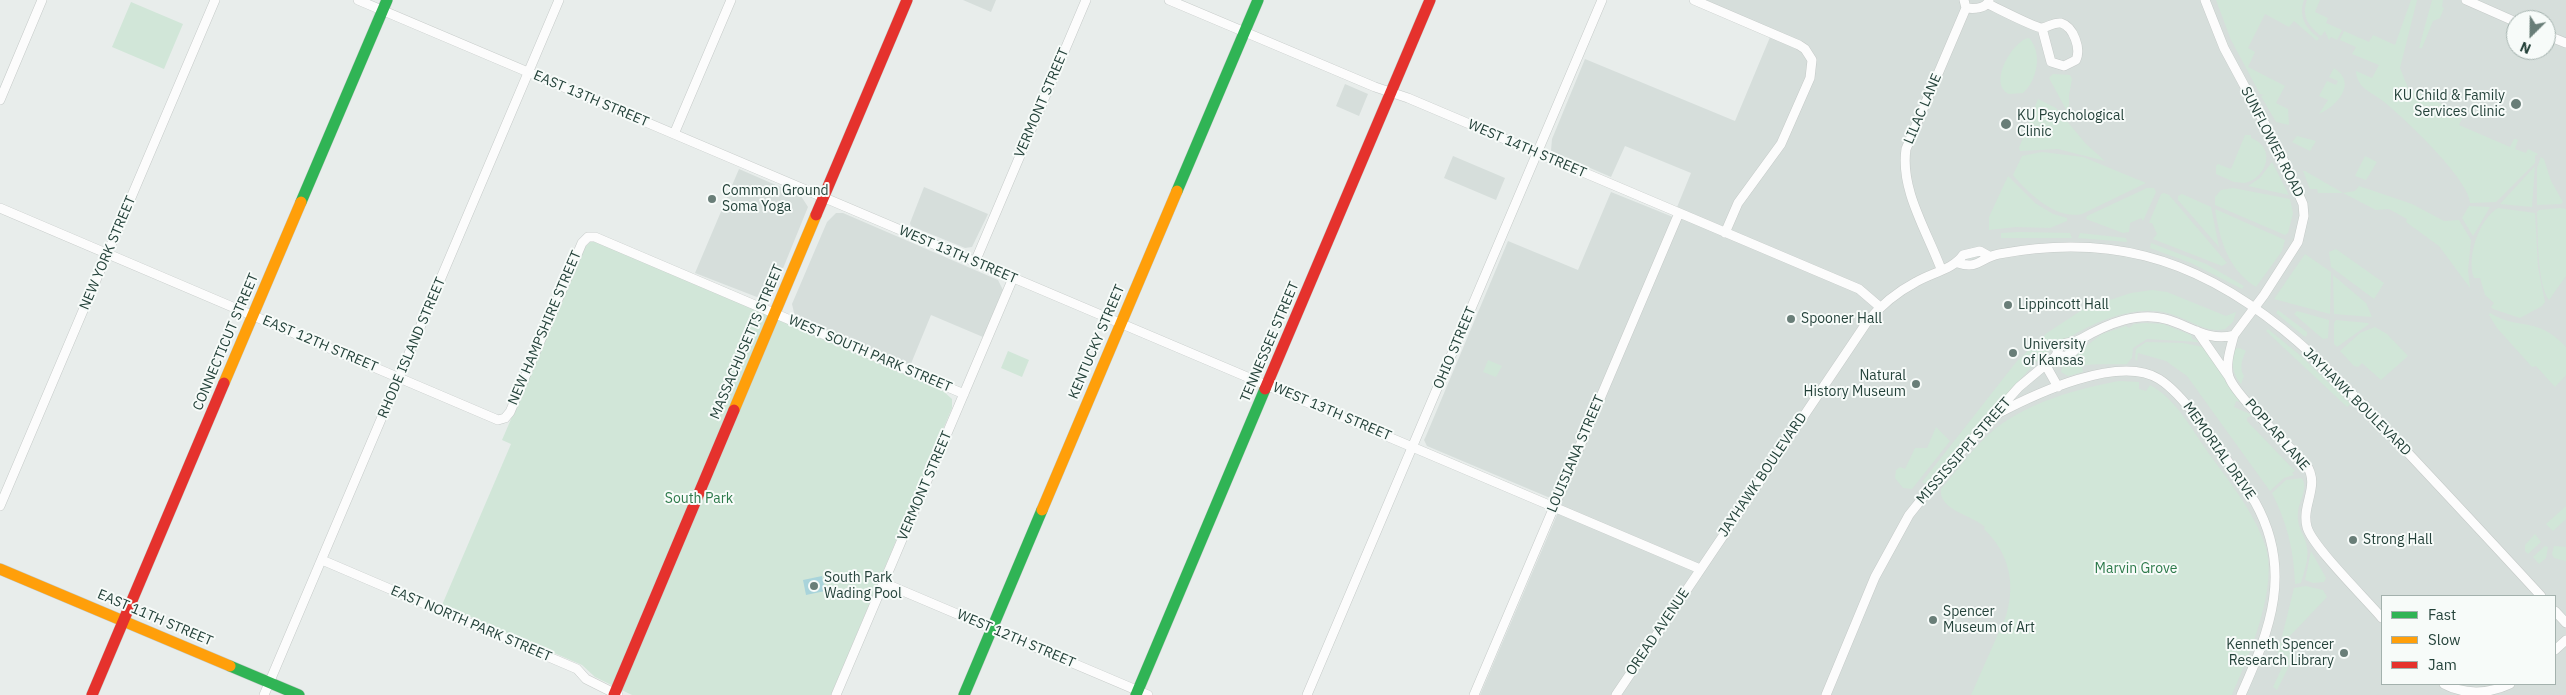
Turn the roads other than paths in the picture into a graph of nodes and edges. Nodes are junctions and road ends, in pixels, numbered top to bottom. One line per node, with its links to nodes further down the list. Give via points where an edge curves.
1 (42, 0): 23 (street)
2 (215, 0): 31 (street, NEW YORK STREET)
3 (358, 0): 17 (street, EAST 13TH STREET)
4 (559, 0): 21 (street, RHODE ISLAND STREET)
5 (731, 0): 24 (street)
6 (907, 0): 26 (main road, MASSACHUSETTS STREET)
7 (1086, 0): 32 (street, VERMONT STREET)
8 (1168, 0): 20 (street, WEST 14TH STREET)
9 (1258, 0): 20 (main road, KENTUCKY STREET)
10 (1430, 0): 22 (main road, TENNESSEE STREET)
11 (1602, 0): 25 (street, OHIO STREET)
12 (1694, 0): 29 (street, via 1805,49 1812,60 1811,73 1781,144 1738,203)
13 (2205, 0): 36 (street, SUNFLOWER ROAD, via 2224,48 2279,150 2303,204 2304,216 2298,242)
14 (2466, 0): 18 (street)
15 (1989, 2): 16 (street, LILAC LANE); 19 (street, LILAC LANE)
16 (1965, 4): 33 (street, LILAC LANE, via 1906,149 1904,162 1914,204)
17 (385, 5): 21 (street, EAST 13TH STREET); 38 (main road, CONNECTICUT STREET)
18 (2506, 18)
19 (2042, 28): 19 (street, LILAC LANE, via 2051,62 2064,66 2076,60 2077,44 2070,29 2058,23)
20 (1245, 33): 22 (street, WEST 14TH STREET); 39 (main road, KENTUCKY STREET)
21 (528, 72): 24 (street, EAST 13TH STREET); 43 (street, RHODE ISLAND STREET)
22 (1391, 92): 25 (street, WEST 14TH STREET); 45 (main road, TENNESSEE STREET)
23 (0, 100)
24 (674, 134): 26 (street, EAST 13TH STREET)
25 (1537, 153): 28 (street, WEST 14TH STREET); 50 (street, OHIO STREET)
26 (825, 198): 32 (street, WEST 13TH STREET); 37 (main road, MASSACHUSETTS STREET)
27 (0, 208): 31 (street, EAST 12TH STREET)
28 (1679, 213): 29 (street, WEST 14TH STREET); 52 (street, LOUISIANA STREET)
29 (1725, 233): 35 (street, WEST 14TH STREET, via 1858,290)
30 (588, 237): 37 (street, WEST SOUTH PARK STREET, via 602,238); 49 (street, NEW HAMPSHIRE STREET, via 582,243 510,412)
31 (107, 254): 38 (street, EAST 12TH STREET); 51 (street, NEW YORK STREET)
32 (976, 262): 34 (street, WEST 13TH STREET)
33 (1941, 269): 35 (street, JAYHAWK BOULEVARD, via 1915,282); 36 (street, JAYHAWK BOULEVARD, via 1958,263 1968,266 1982,263 1989,256 2051,248 2123,251 2186,270)
34 (1014, 278): 39 (street, WEST 13TH STREET); 47 (street, VERMONT STREET)
35 (1880, 307): 55 (street, JAYHAWK BOULEVARD, via 1857,334)
36 (2254, 308): 41 (street); 57 (street, JAYHAWK BOULEVARD, via 2341,381)
37 (776, 314): 47 (street, WEST SOUTH PARK STREET); 68 (main road, MASSACHUSETTS STREET)
38 (253, 316): 43 (street, EAST 12TH STREET); 60 (main road, CONNECTICUT STREET)
39 (1121, 323): 45 (street, WEST 13TH STREET); 62 (main road, KENTUCKY STREET)
40 (2197, 331): 41 (street, MISSISSIPPI STREET, via 2215,338); 42 (street, MISSISSIPPI STREET, via 2167,319 2137,317 2100,328 2077,341 2067,341); 44 (street, POPLAR LANE)
41 (2234, 335): 44 (street, via 2228,363)
42 (2045, 364): 46 (street); 48 (street, MISSISSIPPI STREET, via 2019,387)
43 (399, 377): 49 (street, EAST 12TH STREET); 53 (street, RHODE ISLAND STREET)
44 (2229, 377): 59 (street, POPLAR LANE, via 2309,469 2313,486 2306,516 2311,538)
45 (1268, 385): 50 (street, WEST 13TH STREET); 69 (main road, TENNESSEE STREET)
46 (2058, 387): 48 (street, MEMORIAL DRIVE); 79 (street, MEMORIAL DRIVE, via 2117,372 2144,372 2160,380 2186,404 2255,502 2274,545 2276,590 2262,642)
47 (964, 394): 56 (street, VERMONT STREET)
48 (1997, 414): 78 (street, MISSISSIPPI STREET, via 1967,444 1909,515 1875,577)
49 (502, 420)
50 (1413, 447): 52 (street, WEST 13TH STREET); 75 (street, OHIO STREET)
51 (0, 506)
52 (1554, 507): 55 (street, WEST 13TH STREET); 76 (street, LOUISIANA STREET)
53 (322, 560): 65 (street, RHODE ISLAND STREET); 68 (street, EAST NORTH PARK STREET, via 577,669 586,679)
54 (0, 569): 60 (main road, EAST 11TH STREET)
55 (1700, 570): 77 (street, OREAD AVENUE)
56 (884, 583): 62 (street, WEST 12TH STREET); 73 (street, VERMONT STREET)
57 (2540, 595)
58 (2556, 612): 61 (street)
59 (2381, 617)
60 (124, 622): 65 (main road, EAST 11TH STREET); 70 (main road, CONNECTICUT STREET)
61 (2566, 623)
62 (992, 629): 69 (street, WEST 12TH STREET); 74 (main road, KENTUCKY STREET)
63 (2566, 640): 64 (street)
64 (2556, 649)
65 (270, 683): 71 (street, RHODE ISLAND STREET); 72 (main road, EAST 11TH STREET)
66 (2446, 685): 67 (street, via 2460,692 2477,692)
67 (2508, 685)
68 (616, 694)
69 (1141, 694)
70 (92, 695)
71 (264, 695)
72 (299, 695)
73 (836, 695)
74 (964, 695)
75 (1307, 695)
76 (1474, 695)
77 (1616, 695)
78 (1826, 695)
79 (2241, 695)

